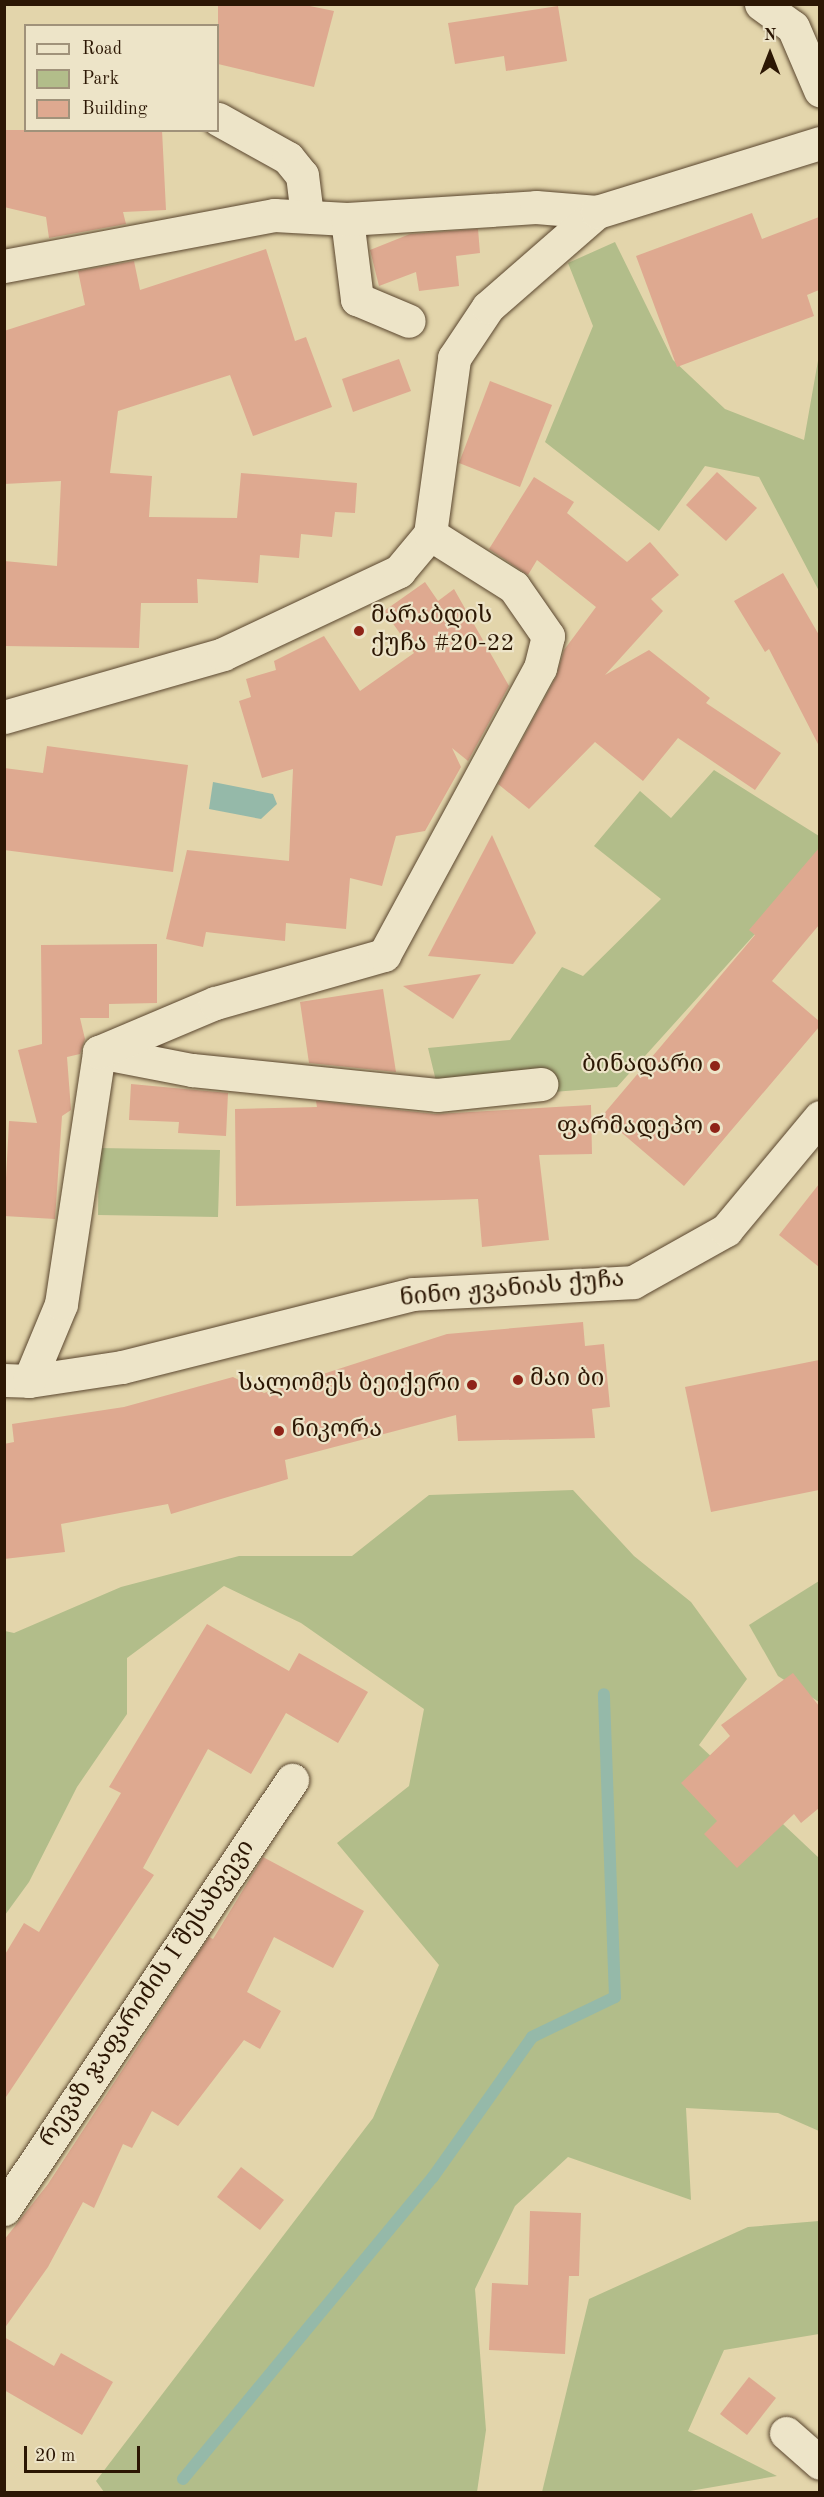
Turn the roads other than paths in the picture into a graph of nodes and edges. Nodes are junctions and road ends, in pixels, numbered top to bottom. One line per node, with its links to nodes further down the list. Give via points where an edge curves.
1 (761, 4): 2 (street, via 793,27)
2 (819, 90)
3 (219, 120): 6 (street, via 288,158 302,175)
4 (819, 143): 5 (street)
5 (597, 212): 7 (street, via 536,207); 10 (street, via 488,307 454,358)
6 (307, 215): 7 (street); 8 (street, via 274,215)
7 (347, 219): 9 (street, via 357,299)
8 (4, 266)
9 (409, 321)
10 (430, 534): 11 (street, via 399,571 223,654); 12 (street, via 514,587 548,636 540,668 384,955 215,1003)
11 (4, 717)
12 (99, 1052): 13 (street, via 192,1070 437,1095); 15 (street, via 61,1304)
13 (541, 1084)
14 (819, 1117): 15 (street, ნინო ჟვანიას ქუჩა, via 726,1230 633,1282 413,1294 122,1367)
15 (17, 1381)
16 (292, 1780): 17 (street, რევაზ ჯაფარიძის I შესახვევი)
17 (4, 2209)
18 (786, 2433): 19 (street)
19 (819, 2463)

